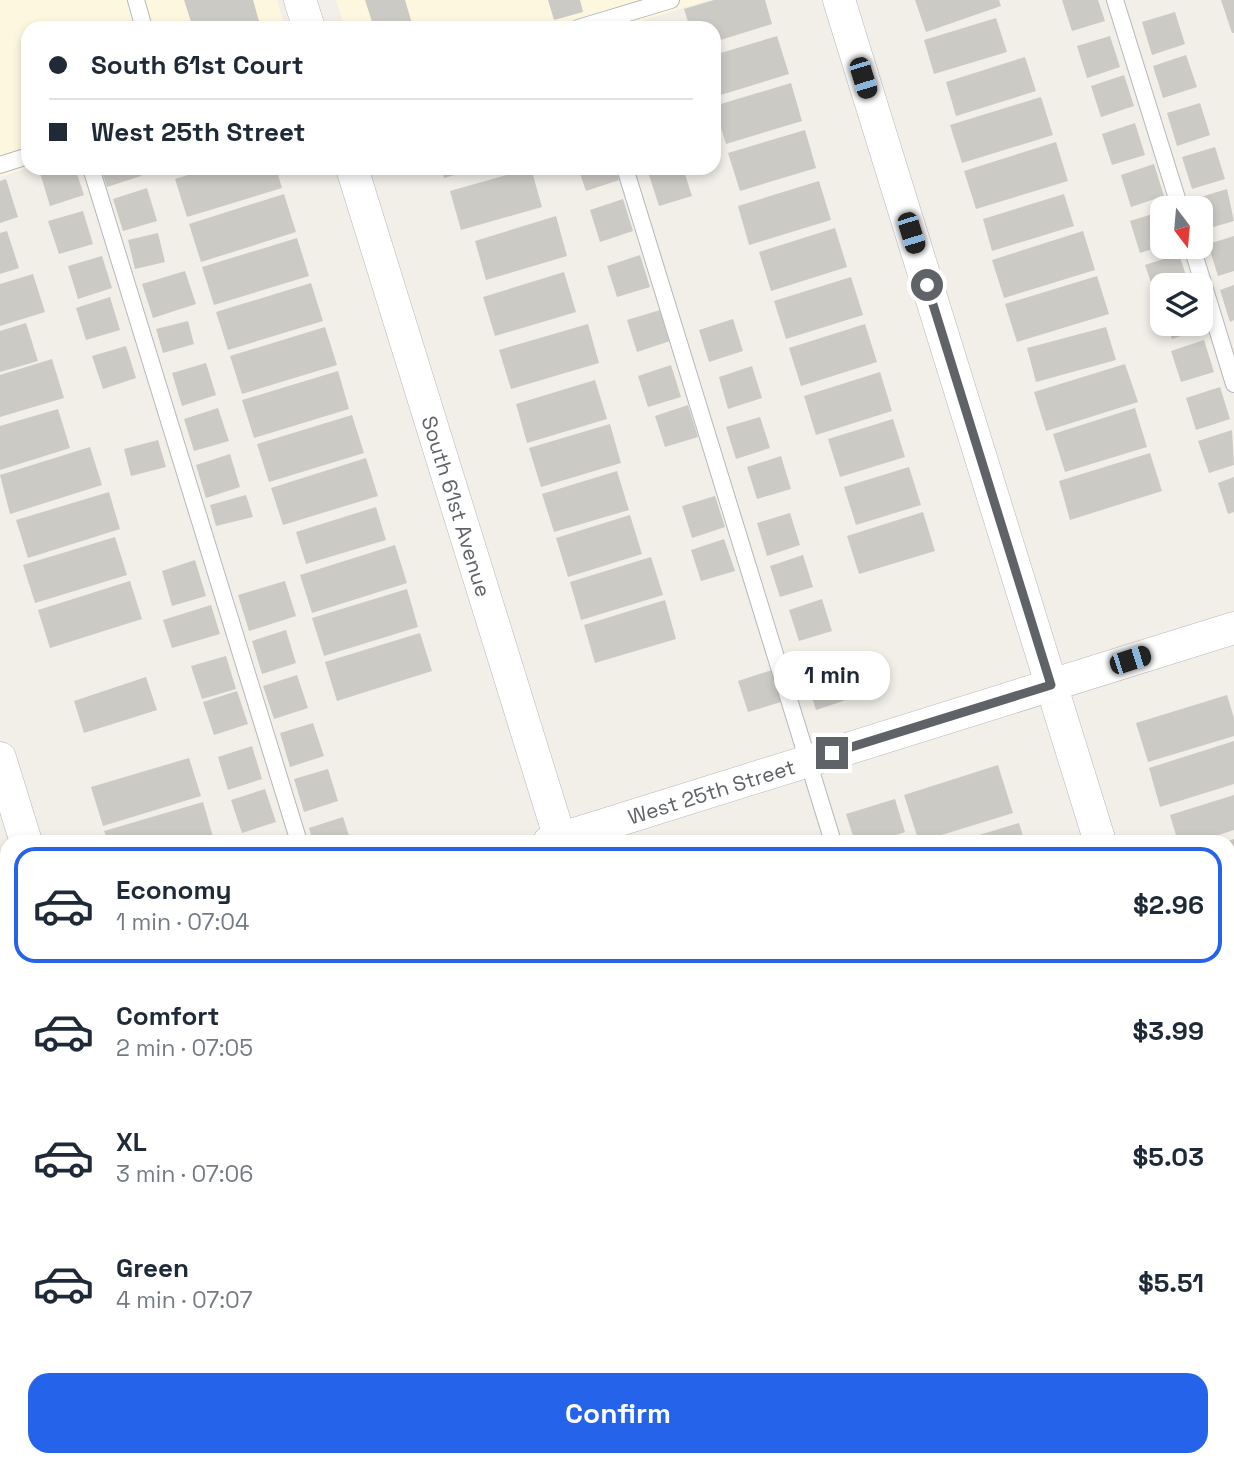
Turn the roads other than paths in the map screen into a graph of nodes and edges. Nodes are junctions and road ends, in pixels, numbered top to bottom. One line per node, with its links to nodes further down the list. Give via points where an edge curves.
1 (135, 0): 6 (lane)
2 (300, 0): 7 (street)
3 (671, 0): 8 (lane)
4 (839, 0): 18 (street)
5 (1115, 0): 14 (lane)
6 (142, 21)
7 (307, 21)
8 (604, 21)
9 (21, 158): 10 (lane)
10 (0, 165)
11 (93, 175): 22 (lane)
12 (354, 175): 23 (street, South 61st Avenue)
13 (627, 175): 20 (lane)
14 (1176, 196)
15 (1196, 259): 16 (lane)
16 (1234, 384)
17 (1234, 628): 18 (street, West 25th Street)
18 (1051, 685): 20 (street, West 25th Street); 26 (street)
19 (0, 758): 21 (street)
20 (808, 761): 24 (street, West 25th Street); 25 (lane)
21 (24, 835)
22 (297, 835)
23 (554, 835)
24 (575, 835)
25 (831, 835)
26 (1098, 835)

